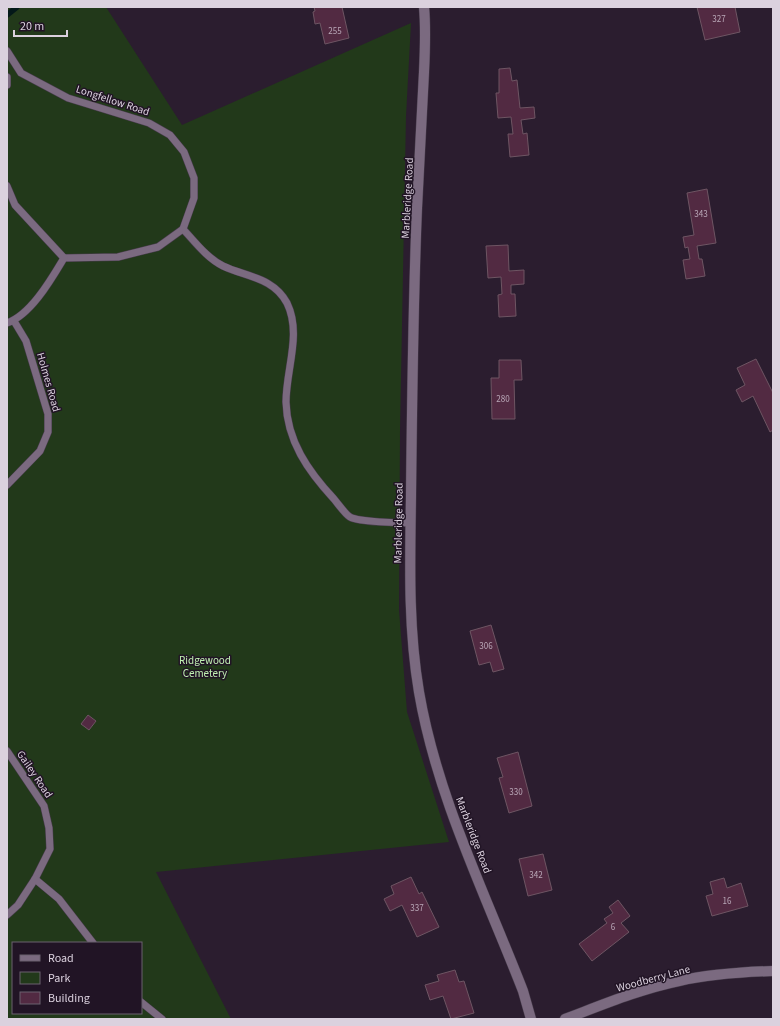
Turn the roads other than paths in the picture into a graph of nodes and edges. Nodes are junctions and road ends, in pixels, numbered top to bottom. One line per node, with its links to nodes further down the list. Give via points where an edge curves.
1 (424, 7): 10 (street, Marbleridge Road, via 426,38 413,313)
2 (7, 51): 6 (lane, Longfellow Road, via 21,73 61,94 148,123 170,135 184,152 194,178 194,198)
3 (7, 77): 4 (lane)
4 (7, 84)
5 (7, 186): 7 (lane, via 15,205)
6 (183, 229): 7 (lane, via 158,247 118,257); 10 (lane, via 207,254 223,266 254,276 274,286 286,303 293,324 293,344 287,380 288,426 297,451 317,481 351,518)
7 (64, 258): 8 (lane, via 43,293)
8 (10, 322): 9 (lane, Holmes Road, via 26,341 48,414 48,432 40,451)
9 (7, 485)
10 (411, 523): 18 (street, Marbleridge Road, via 409,589 412,641 419,693 428,731 454,819 521,985)
11 (7, 751): 12 (lane, Gailey Road, via 44,806 50,828 50,849)
12 (35, 878): 13 (lane, Gailey Road, via 18,905); 14 (lane, via 60,899)
13 (7, 915)
14 (92, 942)
15 (773, 971): 19 (street, Woodberry Lane, via 730,973 678,981)
16 (142, 1003): 17 (lane)
17 (162, 1019)
18 (531, 1019)
19 (565, 1019)

